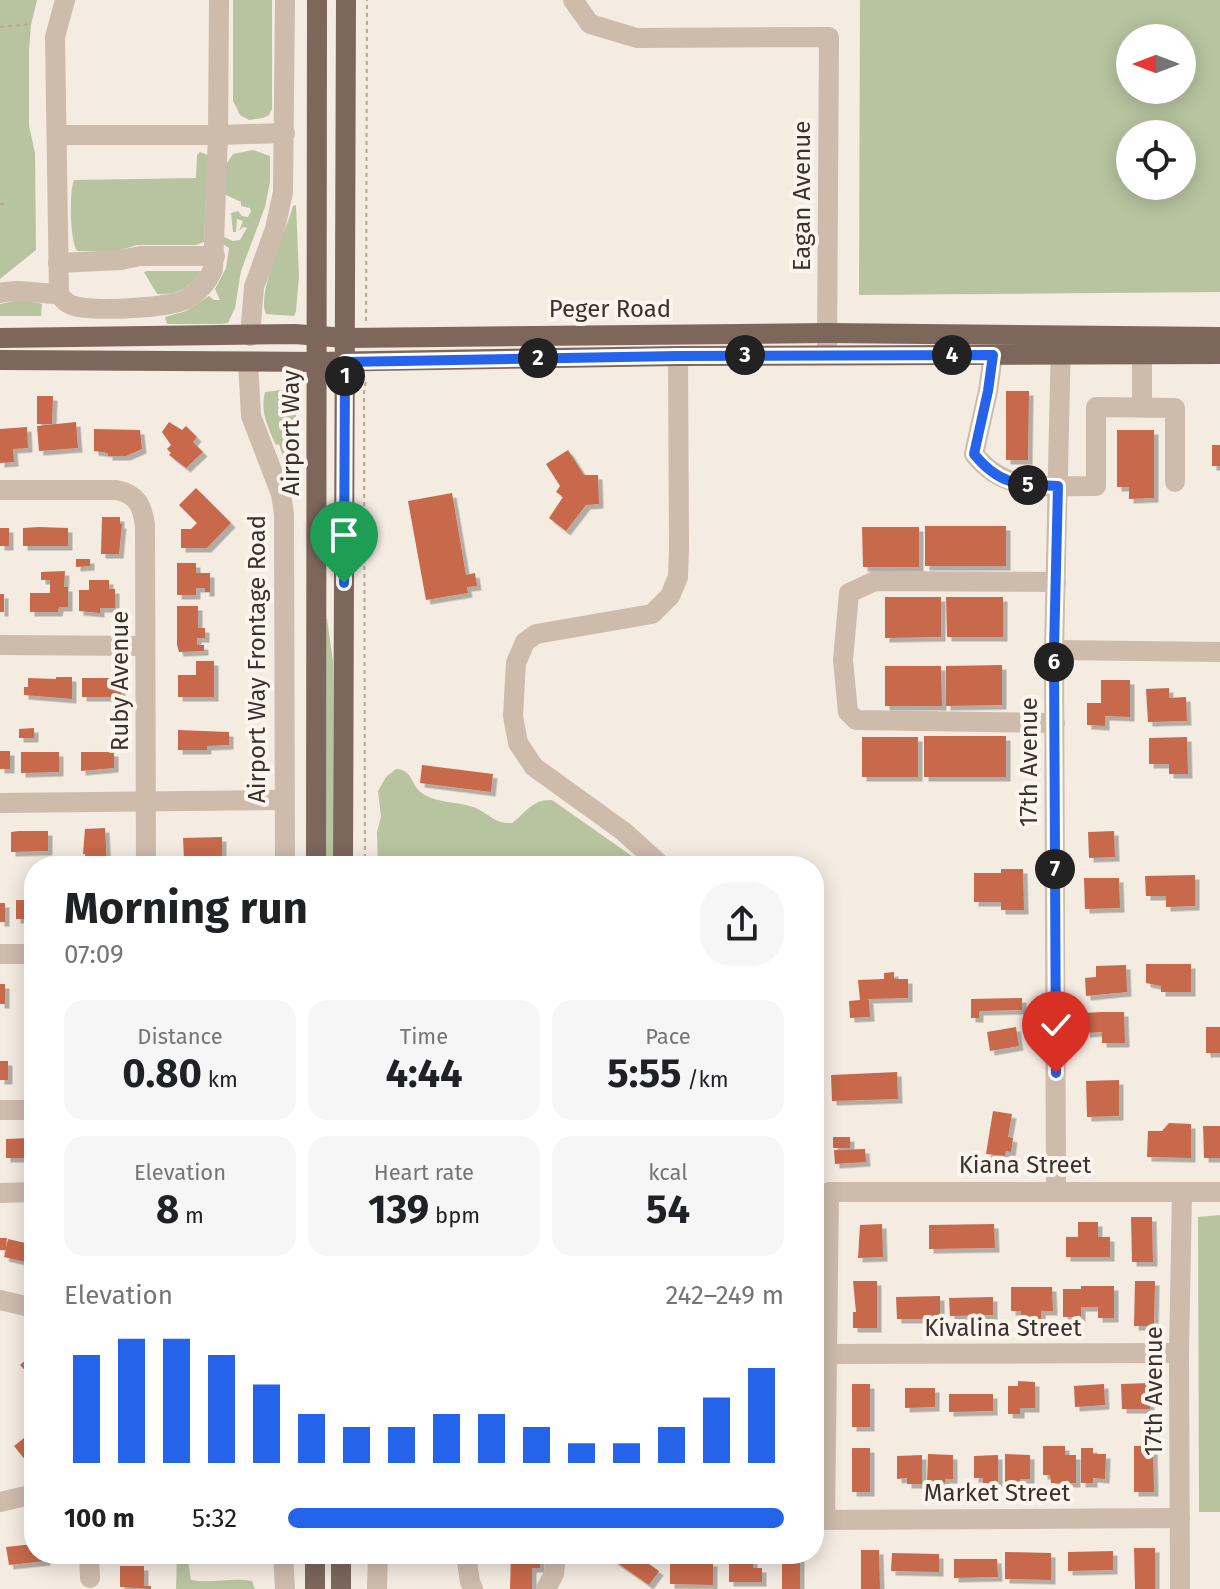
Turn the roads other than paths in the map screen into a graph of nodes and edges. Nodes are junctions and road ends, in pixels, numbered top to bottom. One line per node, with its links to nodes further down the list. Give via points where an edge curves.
1 (65, 0): 8 (street, via 55,37)
2 (219, 0): 9 (street)
3 (285, 0): 7 (street)
4 (317, 0): 16 (main road, Airport Way)
5 (346, 0): 17 (main road)
6 (573, 0): 14 (street, Eagan Avenue, via 590,24 637,38 829,37)
7 (285, 133): 9 (street); 15 (street, via 283,192 254,287)
8 (57, 135): 9 (street); 11 (street)
9 (218, 135): 10 (street)
10 (215, 256): 11 (street); 13 (street, via 202,287 168,306 77,307)
11 (58, 263): 13 (street)
12 (0, 293): 13 (street)
13 (59, 294)
14 (827, 333): 17 (main road, Peger Road); 20 (main road, Peger Road); 23 (street, Eagan Avenue)
15 (250, 336): 16 (main road, Peger Road); 19 (main road, Peger Road)
16 (316, 336): 17 (main road, Peger Road); 28 (main road, Airport Way)
17 (355, 337): 29 (main road)
18 (1220, 337): 21 (main road, Peger Road)
19 (0, 338)
20 (1060, 344): 21 (main road, Peger Road); 24 (main road, Peger Road); 32 (street, 17th Avenue)
21 (1142, 345): 22 (main road, Peger Road); 30 (street)
22 (1220, 354)
23 (827, 355): 24 (main road, Peger Road); 25 (main road, Peger Road)
24 (993, 355): 32 (street, via 974,454 1006,481)
25 (678, 356): 29 (main road, Peger Road); 47 (street, via 679,548 678,577 670,596 652,614 536,634 525,642 516,663 513,716 518,743 534,767)
26 (0, 360): 27 (main road, Peger Road)
27 (248, 362): 28 (main road, Peger Road); 41 (street, Airport Way Frontage Road, via 251,416 284,514)
28 (317, 362): 29 (main road, Peger Road); 45 (main road, Airport Way)
29 (355, 362): 46 (main road)
30 (1142, 407): 31 (street, via 1175,408); 32 (street, via 1096,407 1096,486)
31 (1175, 482)
32 (1058, 486): 34 (street, 17th Avenue)
33 (0, 490): 36 (street, Ruby Avenue, via 116,490 136,497 145,525)
34 (1056, 582): 37 (street, 17th Avenue); 39 (street, via 875,581 849,593 843,660 848,712 856,720)
35 (0, 645): 36 (street)
36 (145, 646): 40 (street, Ruby Avenue)
37 (1054, 650): 38 (street); 39 (street, 17th Avenue)
38 (1220, 652)
39 (1055, 723): 52 (street, 17th Avenue)
40 (146, 800): 41 (street); 42 (street); 43 (street, Ruby Avenue)
41 (284, 800): 44 (street, Airport Way Frontage Road)
42 (0, 803)
43 (146, 856)
44 (285, 856)
45 (316, 856)
46 (343, 856)
47 (651, 856)
48 (0, 954): 49 (street)
49 (24, 954)
50 (0, 1110): 51 (street)
51 (24, 1110)
52 (1056, 1190): 56 (street, Kiana Street); 60 (street, Kiana Street, via 829,1192)
53 (24, 1192): 55 (street)
54 (1220, 1192): 56 (street, Kiana Street)
55 (0, 1193)
56 (1182, 1193): 59 (street, 17th Avenue)
57 (0, 1300): 58 (street)
58 (24, 1306)
59 (1179, 1353): 60 (street, Kivalina Street); 64 (street, 17th Avenue)
60 (827, 1354): 61 (street)
61 (824, 1416)
62 (24, 1496): 63 (street)
63 (0, 1502)
64 (1180, 1518): 65 (street, Market Street); 80 (street, 17th Avenue)
65 (824, 1520)
66 (89, 1564): 73 (street)
67 (284, 1564): 74 (street)
68 (315, 1564): 75 (main road)
69 (341, 1564): 76 (main road)
70 (378, 1564): 77 (street)
71 (467, 1564): 78 (street)
72 (555, 1564): 79 (street)
73 (90, 1578)
74 (285, 1589)
75 (315, 1589)
76 (341, 1589)
77 (377, 1589)
78 (473, 1589)
79 (546, 1589)
80 (1180, 1589)

